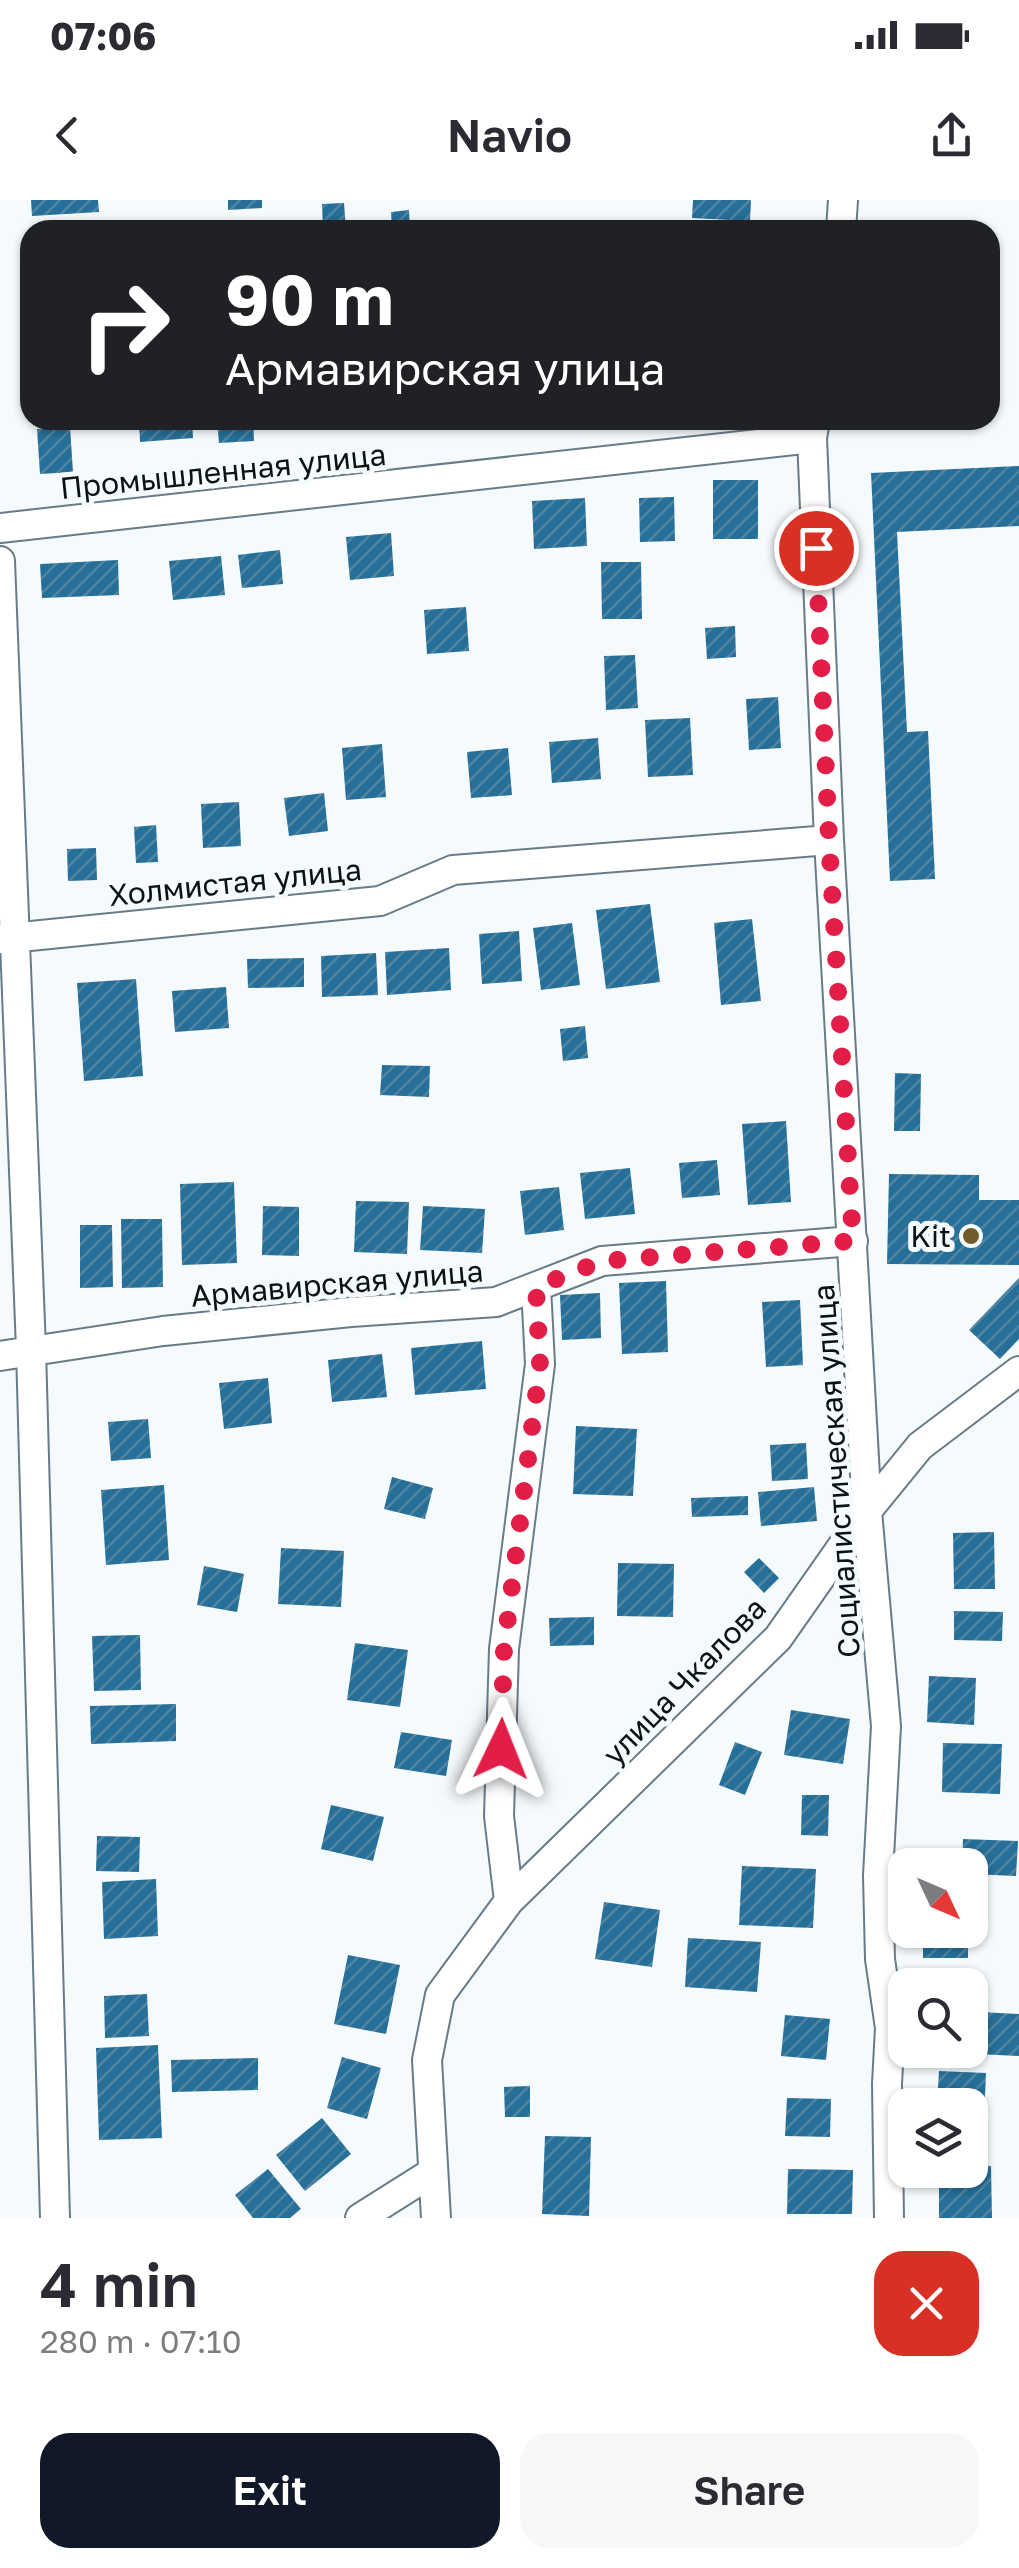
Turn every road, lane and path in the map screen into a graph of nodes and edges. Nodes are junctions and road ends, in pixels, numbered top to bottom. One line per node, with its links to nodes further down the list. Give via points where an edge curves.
1 (805, 430): 3 (street, Промышленная улица)
2 (813, 430): 5 (street, Социалистическая улица)
3 (0, 528)
4 (0, 561): 6 (street)
5 (829, 840): 6 (street, Холмистая улица, via 454,870 380,901); 7 (street, Социалистическая улица)
6 (9, 937): 9 (street)
7 (853, 1241): 8 (street, Армавирская улица, via 602,1261); 12 (street, Социалистическая улица)
8 (536, 1287): 9 (street, Армавирская улица, via 496,1302); 13 (street, via 540,1364 504,1649 498,1816)
9 (31, 1349): 10 (street, Армавирская улица); 15 (street)
10 (0, 1356)
11 (1019, 1371): 12 (street, улица Чкалова, via 920,1446)
12 (867, 1511): 13 (street, улица Чкалова, via 778,1638); 18 (street, Социалистическая улица, via 886,1726 878,1876 890,2028)
13 (509, 1901): 14 (street, улица Чкалова, via 440,1994 426,2060)
14 (434, 2172): 16 (street); 17 (street, улица Чкалова)
15 (55, 2218)
16 (360, 2218)
17 (436, 2218)
18 (889, 2218)

